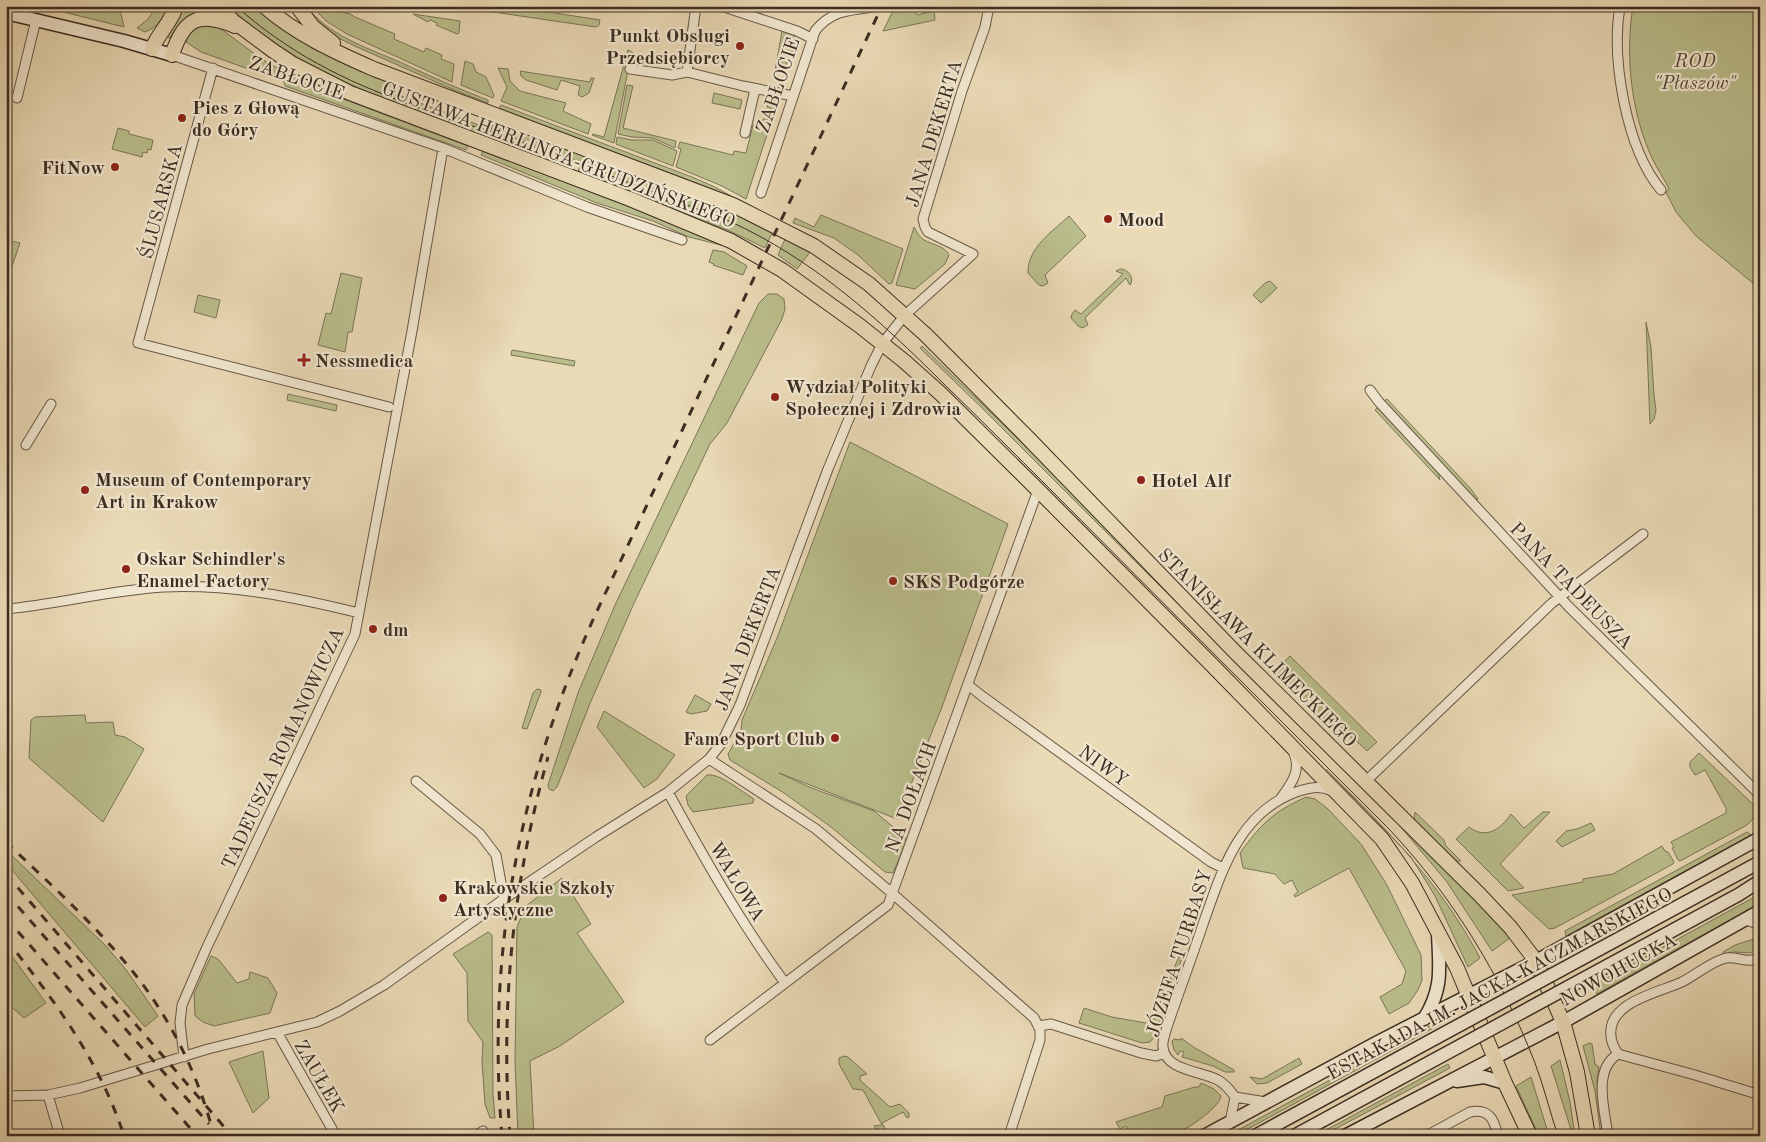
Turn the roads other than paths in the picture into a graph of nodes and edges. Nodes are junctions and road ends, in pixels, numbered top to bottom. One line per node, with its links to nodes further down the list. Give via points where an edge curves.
1 (176, 6): 15 (main road)
2 (218, 6): 13 (main road, GUSTAWA HERLINGA-GRUDZIŃSKIEGO)
3 (264, 6): 18 (main road, GUSTAWA HERLINGA-GRUDZIŃSKIEGO, via 324,46)
4 (297, 6): 18 (main road, via 323,36)
5 (696, 6): 20 (street)
6 (721, 6): 14 (street)
7 (882, 6): 10 (street, ZABŁOCIE)
8 (989, 6): 29 (street, JANA DEKERTA, via 923,219 928,232 973,254)
9 (1620, 6): 26 (street, via 1617,48 1623,101 1645,166)
10 (832, 11): 14 (street, ZABŁOCIE)
11 (6, 13): 12 (main road, ZABŁOCIE)
12 (36, 20): 15 (main road, ZABŁOCIE); 23 (street)
13 (249, 33): 16 (main road, via 219,20 196,20 183,30); 30 (main road, GUSTAWA HERLINGA-GRUDZIŃSKIEGO, via 293,64 350,93 630,199 731,241 782,270)
14 (813, 39): 22 (street, ZABŁOCIE)
15 (152, 49): 16 (main road, ZABŁOCIE)
16 (172, 55): 17 (street, ZABŁOCIE)
17 (213, 68): 25 (street, ZABŁOCIE); 33 (street, ŚLUSARSKA, via 138,343)
18 (374, 69): 29 (main road, GUSTAWA HERLINGA-GRUDZIŃSKIEGO, via 733,205 837,260)
19 (630, 69): 20 (street, via 672,75)
20 (687, 72): 21 (street)
21 (755, 89): 22 (street); 24 (street)
22 (793, 96): 27 (street, ZABŁOCIE)
23 (17, 98)
24 (745, 133)
25 (444, 148): 28 (street, ZABŁOCIE, via 587,207); 39 (street, TADEUSZA ROMANOWICZA)
26 (1661, 190)
27 (761, 193)
28 (682, 240)
29 (905, 315): 30 (street, JANA DEKERTA); 44 (main road, STANISŁAWA KLIMECKIEGO)
30 (882, 344): 35 (main road, via 940,393); 42 (street, JANA DEKERTA, via 828,469 742,702 721,744)
31 (1370, 390): 37 (street, PANA TADEUSZA)
32 (51, 404): 34 (street)
33 (389, 408)
34 (26, 445)
35 (1038, 490): 40 (street, NA DOŁACH); 41 (main road)
36 (1643, 534): 37 (street)
37 (1560, 597): 44 (street); 47 (street, PANA TADEUSZA)
38 (6, 609): 39 (street, via 152,588 204,586 285,596)
39 (359, 613): 70 (street, TADEUSZA ROMANOWICZA, via 350,646 182,1005 180,1023)
40 (968, 685): 51 (street, NIWY); 53 (street, NA DOŁACH)
41 (1290, 745): 46 (main road); 48 (street, JÓZEFA TURBASY, via 1297,765 1296,774)
42 (709, 759): 45 (street, JANA DEKERTA); 53 (street, via 816,830)
43 (416, 781): 54 (street, via 480,834 496,856)
44 (1365, 782): 60 (main road, STANISŁAWA KLIMECKIEGO, via 1499,915)
45 (668, 792): 54 (street, JANA DEKERTA); 61 (street, WAŁOWA, via 722,887)
46 (1339, 795): 48 (street, JÓZEFA TURBASY, via 1316,786); 58 (main road, via 1382,839 1412,883)
47 (1760, 795)
48 (1281, 798): 51 (street, JÓZEFA TURBASY, via 1247,828)
49 (1760, 838): 60 (main road)
50 (1760, 862): 84 (main road, ESTAKADA IM. JACKA KACZMARSKIEGO, bridge)
51 (1223, 868): 68 (street, JÓZEFA TURBASY, via 1168,1024)
52 (1760, 881): 85 (main road, ESTAKADA IM. JACKA KACZMARSKIEGO, bridge)
53 (893, 894): 61 (street, NA DOŁACH, via 886,907); 65 (street, via 1030,1014)
54 (504, 899): 66 (street, JANA DEKERTA, via 365,998 318,1022)
55 (1760, 911): 56 (main road, NOWOHUCKA)
56 (1745, 920): 57 (street); 64 (main road, NOWOHUCKA)
57 (1760, 927)
58 (1438, 932): 62 (main road); 63 (main road, via 1439,985)
59 (1760, 957): 69 (street, via 1752,961 1725,959 1622,1008 1615,1016 1611,1030)
60 (1536, 961): 62 (main road); 64 (main road, STANISŁAWA KLIMECKIEGO)
61 (785, 983): 67 (street, NA DOŁACH)
62 (1470, 996): 63 (main road); 71 (main road)
63 (1424, 1019): 78 (main road)
64 (1563, 1022): 71 (main road, NOWOHUCKA); 90 (main road, STANISŁAWA KLIMECKIEGO, via 1577,1072)
65 (1038, 1026): 68 (street, via 1051,1024 1141,1053 1156,1056); 82 (street, via 1041,1035 1039,1046)
66 (277, 1032): 70 (street, JANA DEKERTA); 81 (street, ZAUŁEK)
67 (710, 1040)
68 (1164, 1053): 77 (street, JÓZEFA TURBASY, via 1178,1066 1217,1080)
69 (1618, 1054): 75 (street); 91 (street, via 1608,1061 1603,1074)
70 (184, 1057): 74 (street, JANA DEKERTA)
71 (1494, 1057): 72 (main road, NOWOHUCKA); 73 (main road)
72 (1450, 1081): 73 (main road, via 1484,1077); 86 (main road, NOWOHUCKA)
73 (1505, 1083): 89 (main road)
74 (48, 1095): 76 (street, JANA DEKERTA); 80 (street)
75 (1760, 1095)
76 (6, 1096)
77 (1235, 1097): 78 (street); 79 (street)
78 (1266, 1102): 79 (main road)
79 (1230, 1122): 83 (main road)
80 (60, 1136)
81 (336, 1136)
82 (1009, 1136)
83 (1204, 1136)
84 (1255, 1136)
85 (1294, 1136)
86 (1345, 1136)
87 (1426, 1136): 88 (street, via 1476,1111 1489,1115)
88 (1498, 1136)
89 (1530, 1136)
90 (1588, 1136)
91 (1608, 1136)

